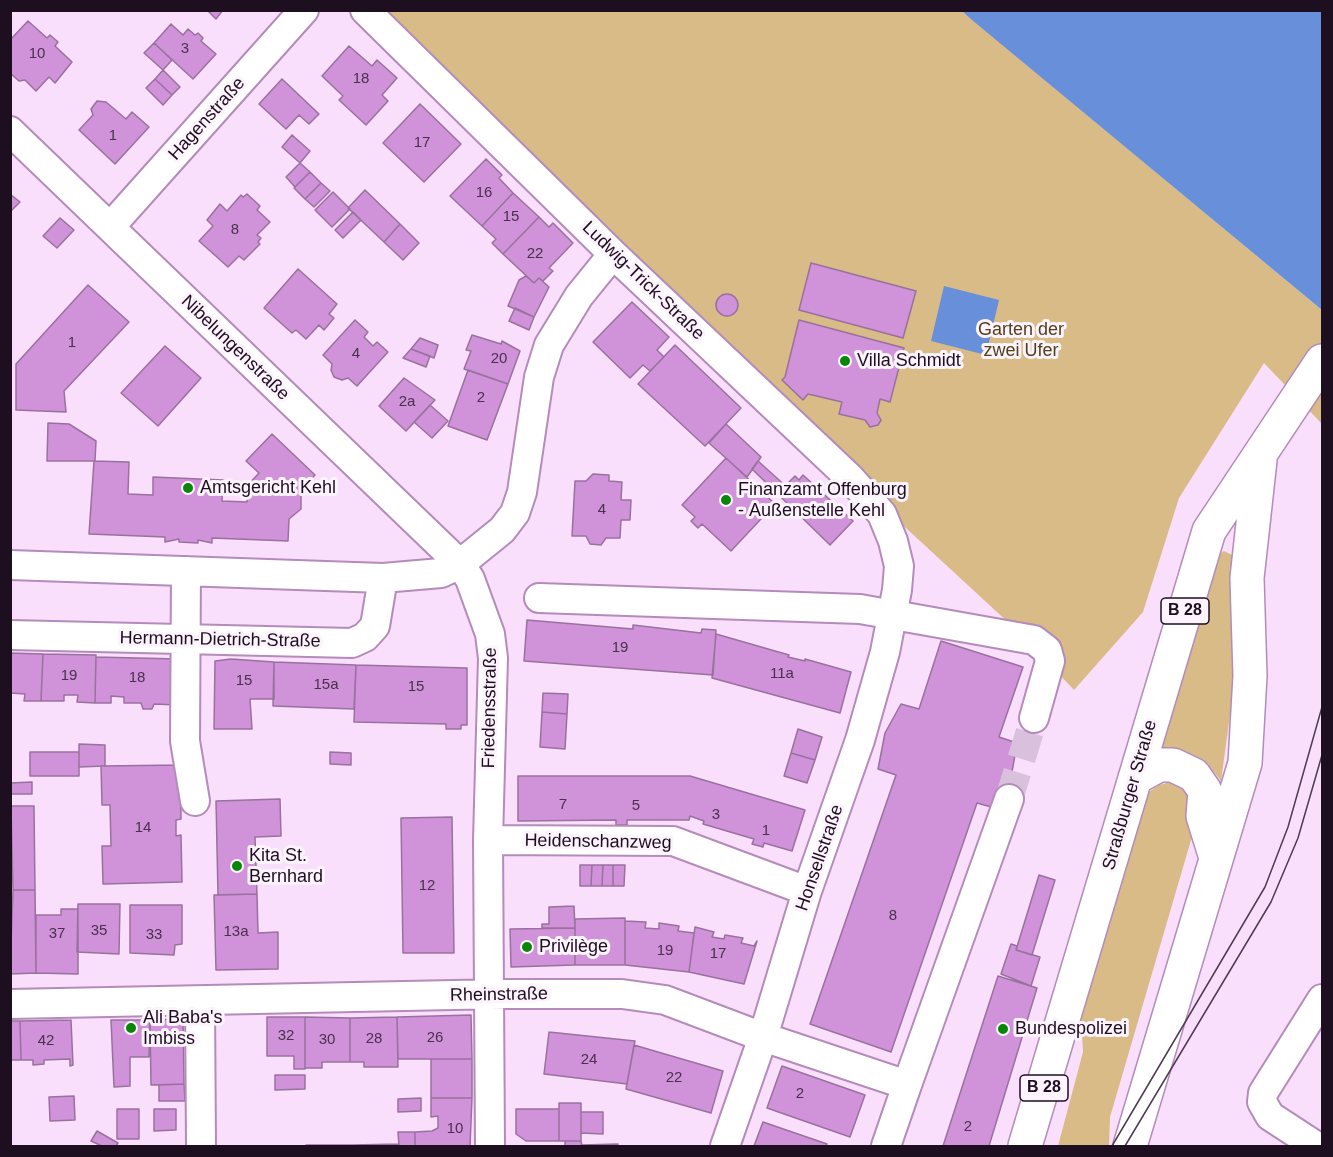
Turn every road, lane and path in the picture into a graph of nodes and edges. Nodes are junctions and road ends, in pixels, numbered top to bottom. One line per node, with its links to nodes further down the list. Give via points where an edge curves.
1 (304, 10): 4 (street, Hagenstraße)
2 (365, 10): 5 (street, Ludwig-Trick-Straße)
3 (10, 131): 4 (street, Nibelungenstraße)
4 (110, 227): 8 (street, Nibelungenstraße)
5 (613, 254): 8 (street, via 573,304 549,345 538,377 522,492 515,513 502,530); 10 (street, Ludwig-Trick-Straße, via 852,478 882,514)
6 (1323, 361): 7 (main road, Straßburger Straße)
7 (1260, 456): 18 (main road, Straßburger Straße / B 28, via 1209,531); 22 (main road, Straßburger Straße, via 1247,578 1250,676 1245,762)
8 (460, 564): 12 (street, via 441,573); 21 (street, Friedensstraße, via 482,606 494,658)
9 (10, 565): 11 (street)
10 (899, 566): 14 (street, Honsellstraße)
11 (186, 571): 12 (street); 16 (street)
12 (383, 578): 16 (street, Hermann-Dietrich-Straße, via 375,626 365,637 351,643)
13 (539, 597): 14 (street, via 860,609)
14 (894, 616): 17 (street, via 1034,640 1042,645 1050,661); 23 (street, Honsellstraße, via 860,740)
15 (10, 635): 16 (street, Hermann-Dietrich-Straße)
16 (185, 639): 20 (street, via 185,741)
17 (1034, 718)
18 (1135, 778): 22 (main road, via 1159,765 1173,765 1194,775 1205,791 1203,816); 34 (main road, Straßburger Straße / B 28)
19 (1009, 799): 29 (street)
20 (195, 801)
21 (488, 840): 23 (street, Heidenschanzweg, via 673,841); 24 (street, Friedensstraße)
22 (1216, 858): 35 (main road, Straßburger Straße)
23 (807, 891): 28 (street, Honsellstraße)
24 (487, 994): 26 (street, Rheinstraße); 28 (street, Rheinstraße, via 622,994 665,1000); 31 (street, Friedensstraße)
25 (1323, 999): 36 (street, via 1263,1093 1262,1102 1270,1116)
26 (200, 1001): 27 (street, Rheinstraße); 30 (street)
27 (10, 1004)
28 (763, 1037): 29 (street, Rheinstraße); 32 (street, Honsellstraße)
29 (907, 1085): 33 (street)
30 (201, 1146)
31 (490, 1146)
32 (725, 1146)
33 (886, 1146)
34 (1025, 1146)
35 (1130, 1146)
36 (1314, 1146)

